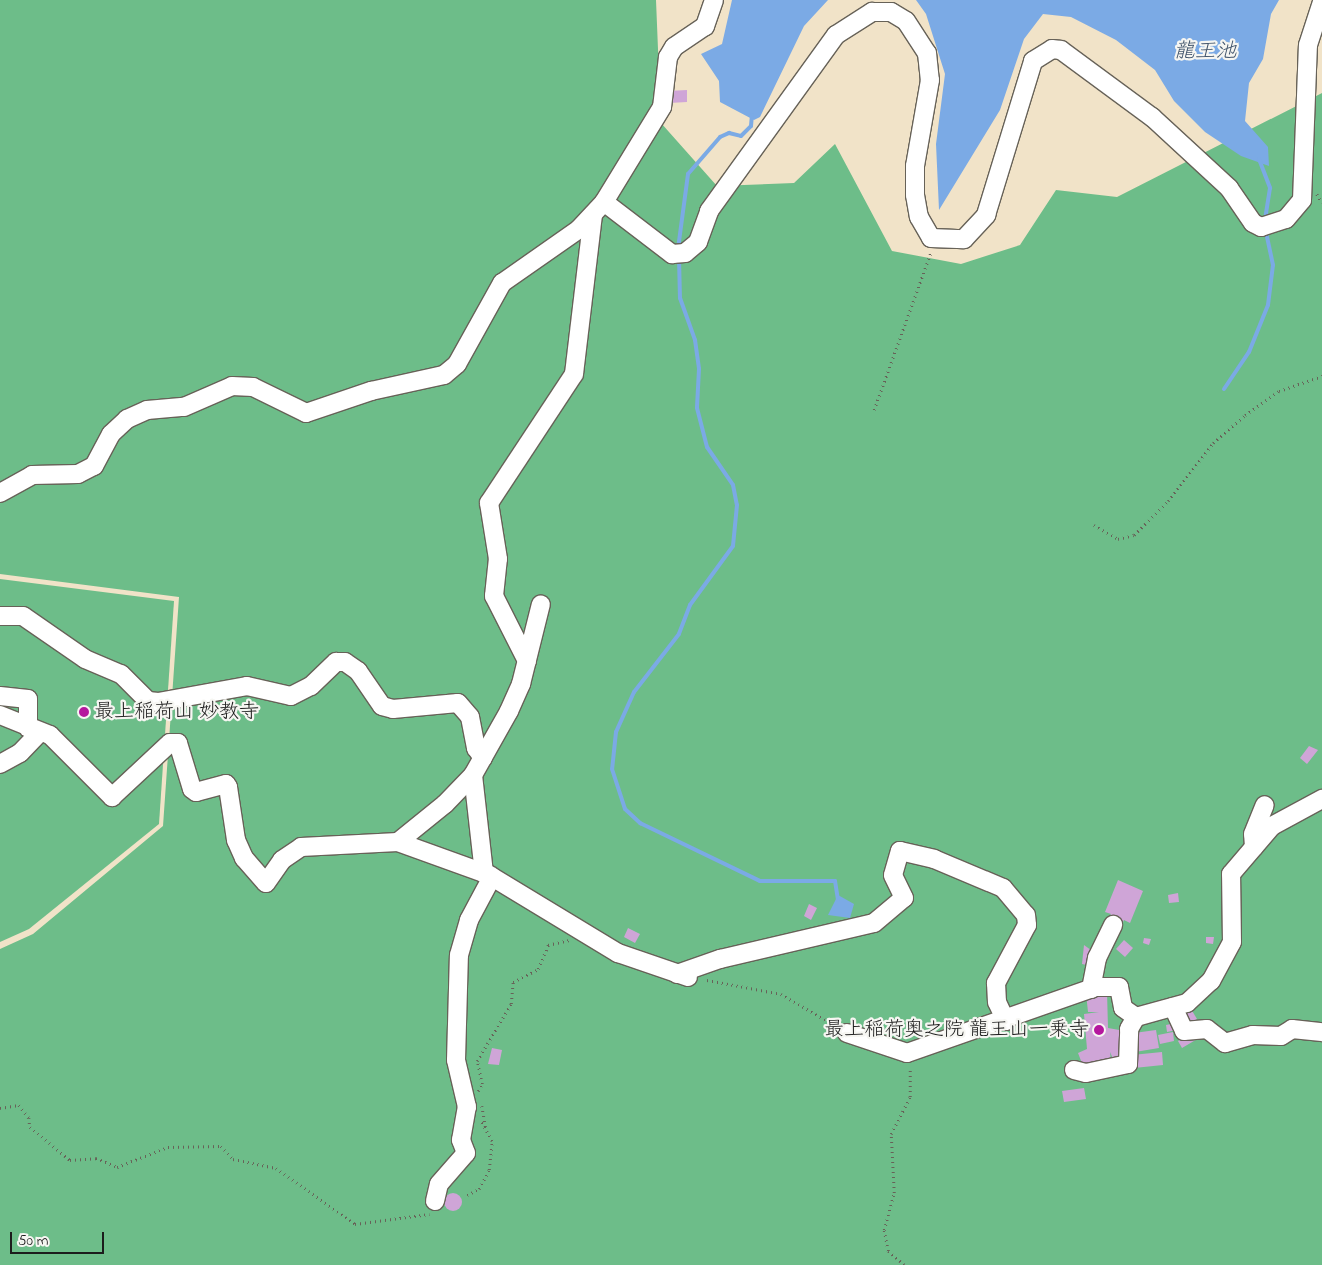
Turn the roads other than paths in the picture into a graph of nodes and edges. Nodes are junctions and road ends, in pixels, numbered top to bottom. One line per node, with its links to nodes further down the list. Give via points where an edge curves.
1 (714, 0): 3 (street, via 706,26 674,47 668,57 662,107)
2 (1322, 2): 3 (street, via 1308,45 1302,200 1286,219 1261,227 1253,223 1229,188 1152,117 1061,50 1052,49 1033,61 986,215 964,239 934,239 919,217 915,195 915,166 930,80 927,53 918,34 891,12 872,12 836,35 708,211 698,242 685,253 662,248 636,223)
3 (598, 208): 4 (street, via 579,229 502,283 457,364 444,375 371,391 306,413 253,386 232,386 199,402 147,410 127,419 111,434 94,466 78,474 32,474); 7 (street, via 574,374 489,503 498,558 494,596)
4 (0, 493)
5 (541, 604): 7 (street)
6 (0, 616): 11 (street, via 23,616 85,659 121,674 148,701 182,702 246,686 291,696 312,686 336,662 345,662 358,671 382,706 393,709 458,703 470,716 476,748)
7 (527, 661): 11 (street, via 513,702)
8 (0, 696): 10 (street, via 28,699)
9 (0, 715): 10 (street)
10 (34, 730): 12 (street, via 20,754); 16 (street, via 50,735 112,797 170,743 178,743 192,789 196,792 226,784 228,787 236,840 244,858 266,883 282,860 301,847)
11 (484, 758): 13 (street)
12 (0, 764)
13 (473, 775): 16 (street, via 417,829); 18 (street)
14 (1322, 799): 17 (street, via 1272,826)
15 (1264, 805): 17 (street, via 1253,834)
16 (398, 842): 18 (street)
17 (1254, 847): 21 (street, via 1231,874 1232,942 1224,962 1187,1003)
18 (488, 875): 23 (street, via 618,953 684,976 720,958 830,927 865,928 901,902 893,874 900,851 934,859 1002,888 1018,902 1027,925 996,983 996,1002); 27 (street, via 459,955 456,1060 466,1107 461,1140 466,1153 439,1184)
19 (1114, 925): 20 (street, via 1097,958)
20 (1091, 988): 22 (street, via 1119,987 1123,1008); 23 (street)
21 (1173, 1007): 22 (street); 25 (street, via 1184,1031 1207,1029 1225,1043 1253,1035 1281,1036 1292,1029)
22 (1136, 1018): 26 (street, via 1129,1029 1131,1052 1123,1069 1086,1074)
23 (1006, 1021): 24 (street, via 907,1053)
24 (847, 1032)
25 (1322, 1032)
26 (1074, 1070)
27 (435, 1201)

